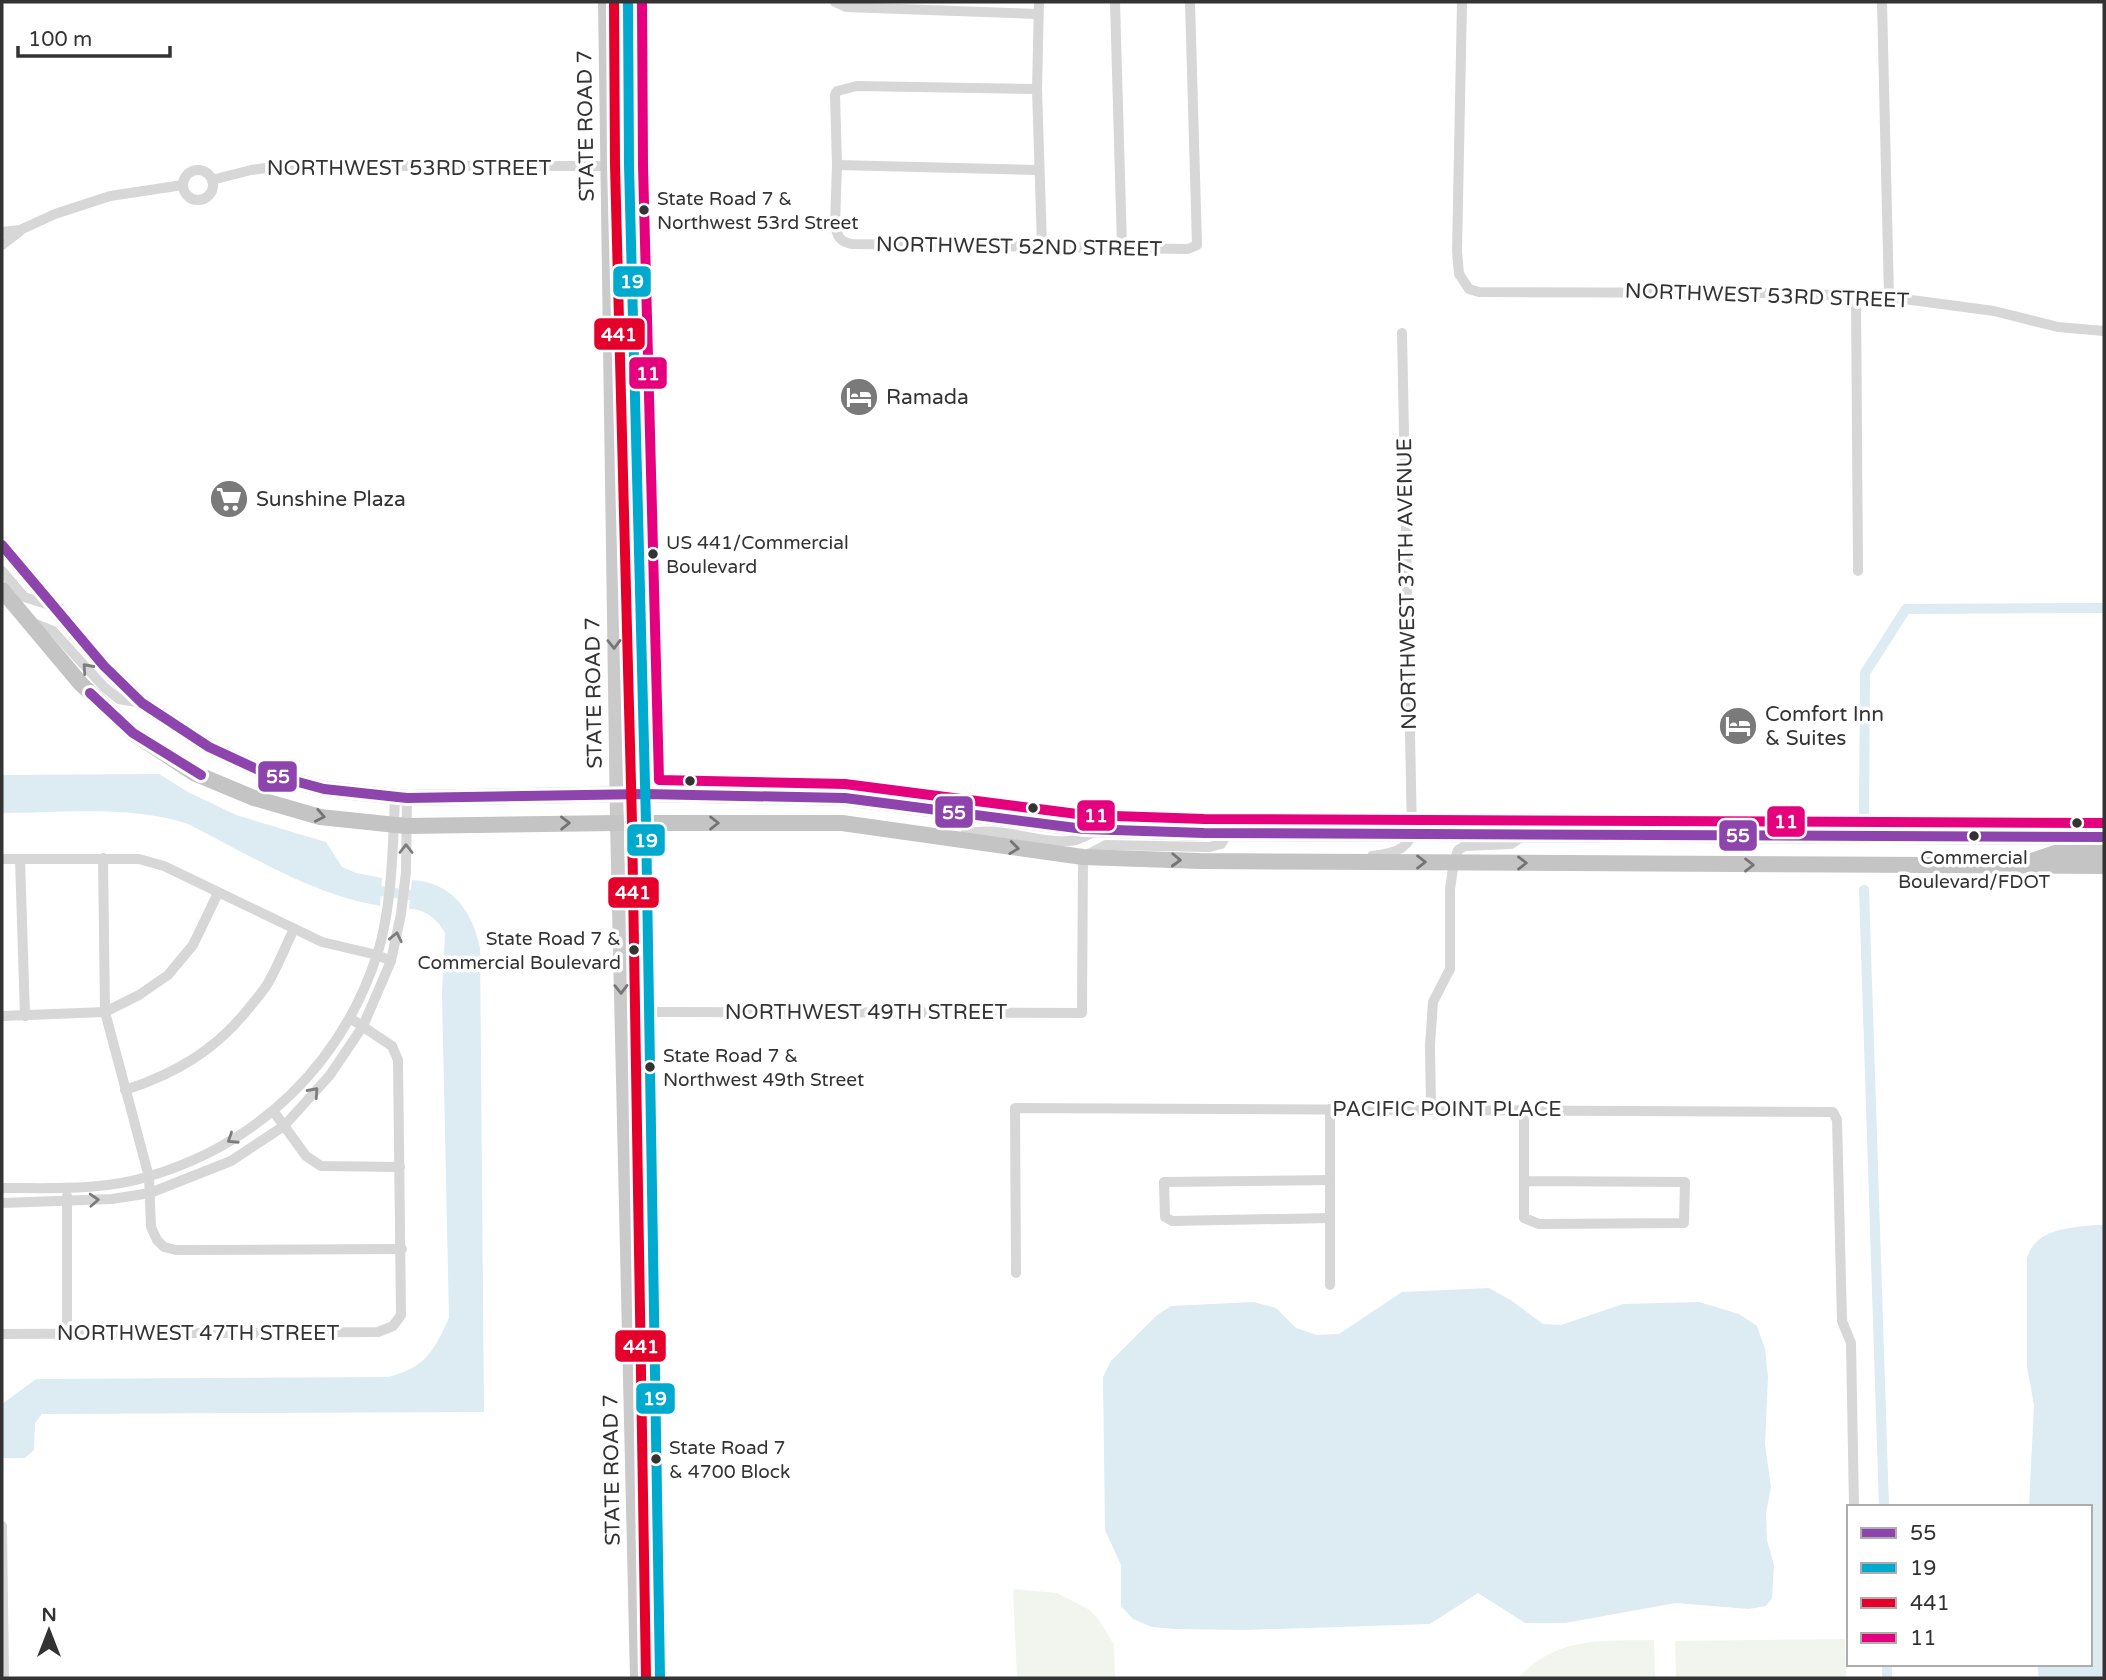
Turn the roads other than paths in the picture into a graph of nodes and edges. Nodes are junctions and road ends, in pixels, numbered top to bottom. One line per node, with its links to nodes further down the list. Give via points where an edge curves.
1 (605, 2): 11 (main road, STATE ROAD 7)
2 (628, 2): 12 (main road, STATE ROAD 7)
3 (836, 2): 9 (street, via 846,8)
4 (1039, 2): 9 (street)
5 (1115, 2): 23 (street)
6 (1190, 2): 23 (street, NORTHWEST 52ND STREET, via 1196,245 1188,249)
7 (1462, 2): 24 (street, NORTHWEST 53RD STREET, via 1457,251 1459,274 1469,289)
8 (1882, 2): 25 (street)
9 (1038, 14): 10 (street)
10 (1037, 89): 13 (street, via 857,86 837,91); 15 (street)
11 (606, 126): 12 (main road, via 614,147); 14 (main road, STATE ROAD 7)
12 (629, 165): 18 (main road, STATE ROAD 7)
13 (837, 165): 15 (street); 22 (street, NORTHWEST 52ND STREET, via 835,225 841,241)
14 (607, 166): 16 (street, NORTHWEST 53RD STREET, via 281,166); 18 (main road, via 624,179); 28 (main road, STATE ROAD 7)
15 (1039, 170): 22 (street)
16 (212, 180): 17 (street, via 206,172 194,170); 17 (street, via 208,195 199,200 187,195)
17 (183, 185): 19 (street, via 110,196)
18 (631, 198): 29 (main road, STATE ROAD 7)
19 (20, 230): 20 (street); 21 (street)
20 (2, 232)
21 (2, 245)
22 (1042, 246): 23 (street, NORTHWEST 52ND STREET)
23 (1122, 247)
24 (1856, 295): 25 (street, NORTHWEST 53RD STREET); 32 (street)
25 (1889, 297): 26 (street, NORTHWEST 53RD STREET)
26 (2104, 331)
27 (1402, 334): 45 (street, NORTHWEST 37TH AVENUE)
28 (610, 385): 29 (main road, via 618,405); 38 (main road, STATE ROAD 7, one-way to 38)
29 (637, 417): 37 (main road, STATE ROAD 7)
30 (2, 545): 34 (highway)
31 (2, 571): 34 (street, via 24,597)
32 (1858, 571)
33 (2, 590): 35 (highway)
34 (52, 606): 36 (highway)
35 (28, 621): 36 (street, one-way to 35, via 119,699 53,631); 42 (highway, one-way to 42, via 81,684 133,733 194,773 254,798 320,817)
36 (142, 703): 39 (highway, via 209,747 265,773 324,789)
37 (645, 794): 38 (highway); 41 (main road, STATE ROAD 7); 43 (highway, via 845,798)
38 (616, 795): 39 (highway); 40 (main road, STATE ROAD 7)
39 (401, 797): 42 (street)
40 (617, 823): 41 (highway); 42 (highway, one-way to 40); 92 (main road, STATE ROAD 7, one-way to 92)
41 (646, 823): 48 (highway, one-way to 48, via 842,823); 63 (main road, STATE ROAD 7)
42 (400, 825): 60 (street); 61 (street, one-way to 42, via 406,872)
43 (1099, 829): 44 (highway); 48 (street, via 1073,841 973,832 965,834)
44 (1228, 833): 45 (highway); 50 (street, via 1221,844 1209,847 1107,845)
45 (1412, 834): 46 (highway); 54 (street, via 1397,851)
46 (1525, 835): 47 (highway); 55 (street, via 1511,844 1465,846 1458,850)
47 (2104, 837)
48 (963, 841): 50 (highway, one-way to 50)
49 (2104, 853): 56 (highway, via 2055,853)
50 (1083, 857): 54 (highway, one-way to 54); 63 (street, NORTHWEST 49TH STREET, via 1082,1013)
51 (103, 858): 53 (street); 58 (street, via 139,859 164,866); 62 (street)
52 (2, 859): 53 (street)
53 (20, 859): 65 (street)
54 (1348, 862): 55 (highway, one-way to 55)
55 (1454, 862): 56 (highway, one-way to 56); 70 (street, via 1450,970 1433,1002)
56 (2019, 865): 57 (highway)
57 (2104, 866)
58 (218, 893): 59 (street); 62 (street, via 193,945 168,975)
59 (294, 929): 60 (street, via 322,942); 68 (street, via 267,985 231,1029 188,1064)
60 (377, 955): 61 (street); 66 (street)
61 (391, 961): 67 (street)
62 (105, 1012): 65 (street); 68 (street)
63 (650, 1012): 93 (main road, STATE ROAD 7)
64 (2, 1016): 65 (street)
65 (24, 1016)
66 (350, 1018): 67 (street); 72 (street, via 319,1065)
67 (363, 1026): 73 (street, one-way to 67, via 330,1075); 74 (street, via 392,1046 398,1060)
68 (125, 1090): 75 (street)
69 (1329, 1109): 70 (street, PACIFIC POINT PLACE); 76 (street); 85 (street, PACIFIC POINT PLACE, via 1015,1108)
70 (1431, 1109): 71 (street, PACIFIC POINT PLACE)
71 (1524, 1110): 77 (street); 89 (street, PACIFIC POINT PLACE, via 1833,1112 1837,1120 1842,1321 1850,1343)
72 (274, 1112): 73 (street); 75 (street, one-way to 75, via 223,1145)
73 (284, 1126): 74 (street, via 306,1156 321,1166); 80 (street, via 230,1161)
74 (400, 1167): 84 (street)
75 (149, 1177): 79 (street); 80 (street)
76 (1329, 1180): 83 (street); 83 (street, via 1164,1182 1165,1217 1172,1221)
77 (1524, 1181): 77 (street, via 1524,1218 1539,1224 1684,1223 1685,1182)
78 (2, 1188): 79 (street)
79 (67, 1188): 81 (street)
80 (150, 1193): 81 (street, one-way to 80); 84 (street, via 151,1227 164,1247 176,1250)
81 (67, 1202): 82 (street); 87 (street)
82 (2, 1203)
83 (1329, 1218): 86 (street)
84 (401, 1249): 87 (street, NORTHWEST 47TH STREET, via 401,1315 393,1326 378,1332)
85 (1016, 1273)
86 (1329, 1285)
87 (67, 1333): 88 (street, NORTHWEST 47TH STREET)
88 (2, 1334)
89 (1854, 1505)
90 (2, 1526): 91 (street)
91 (4, 1678)
92 (637, 1678)
93 (660, 1678)

